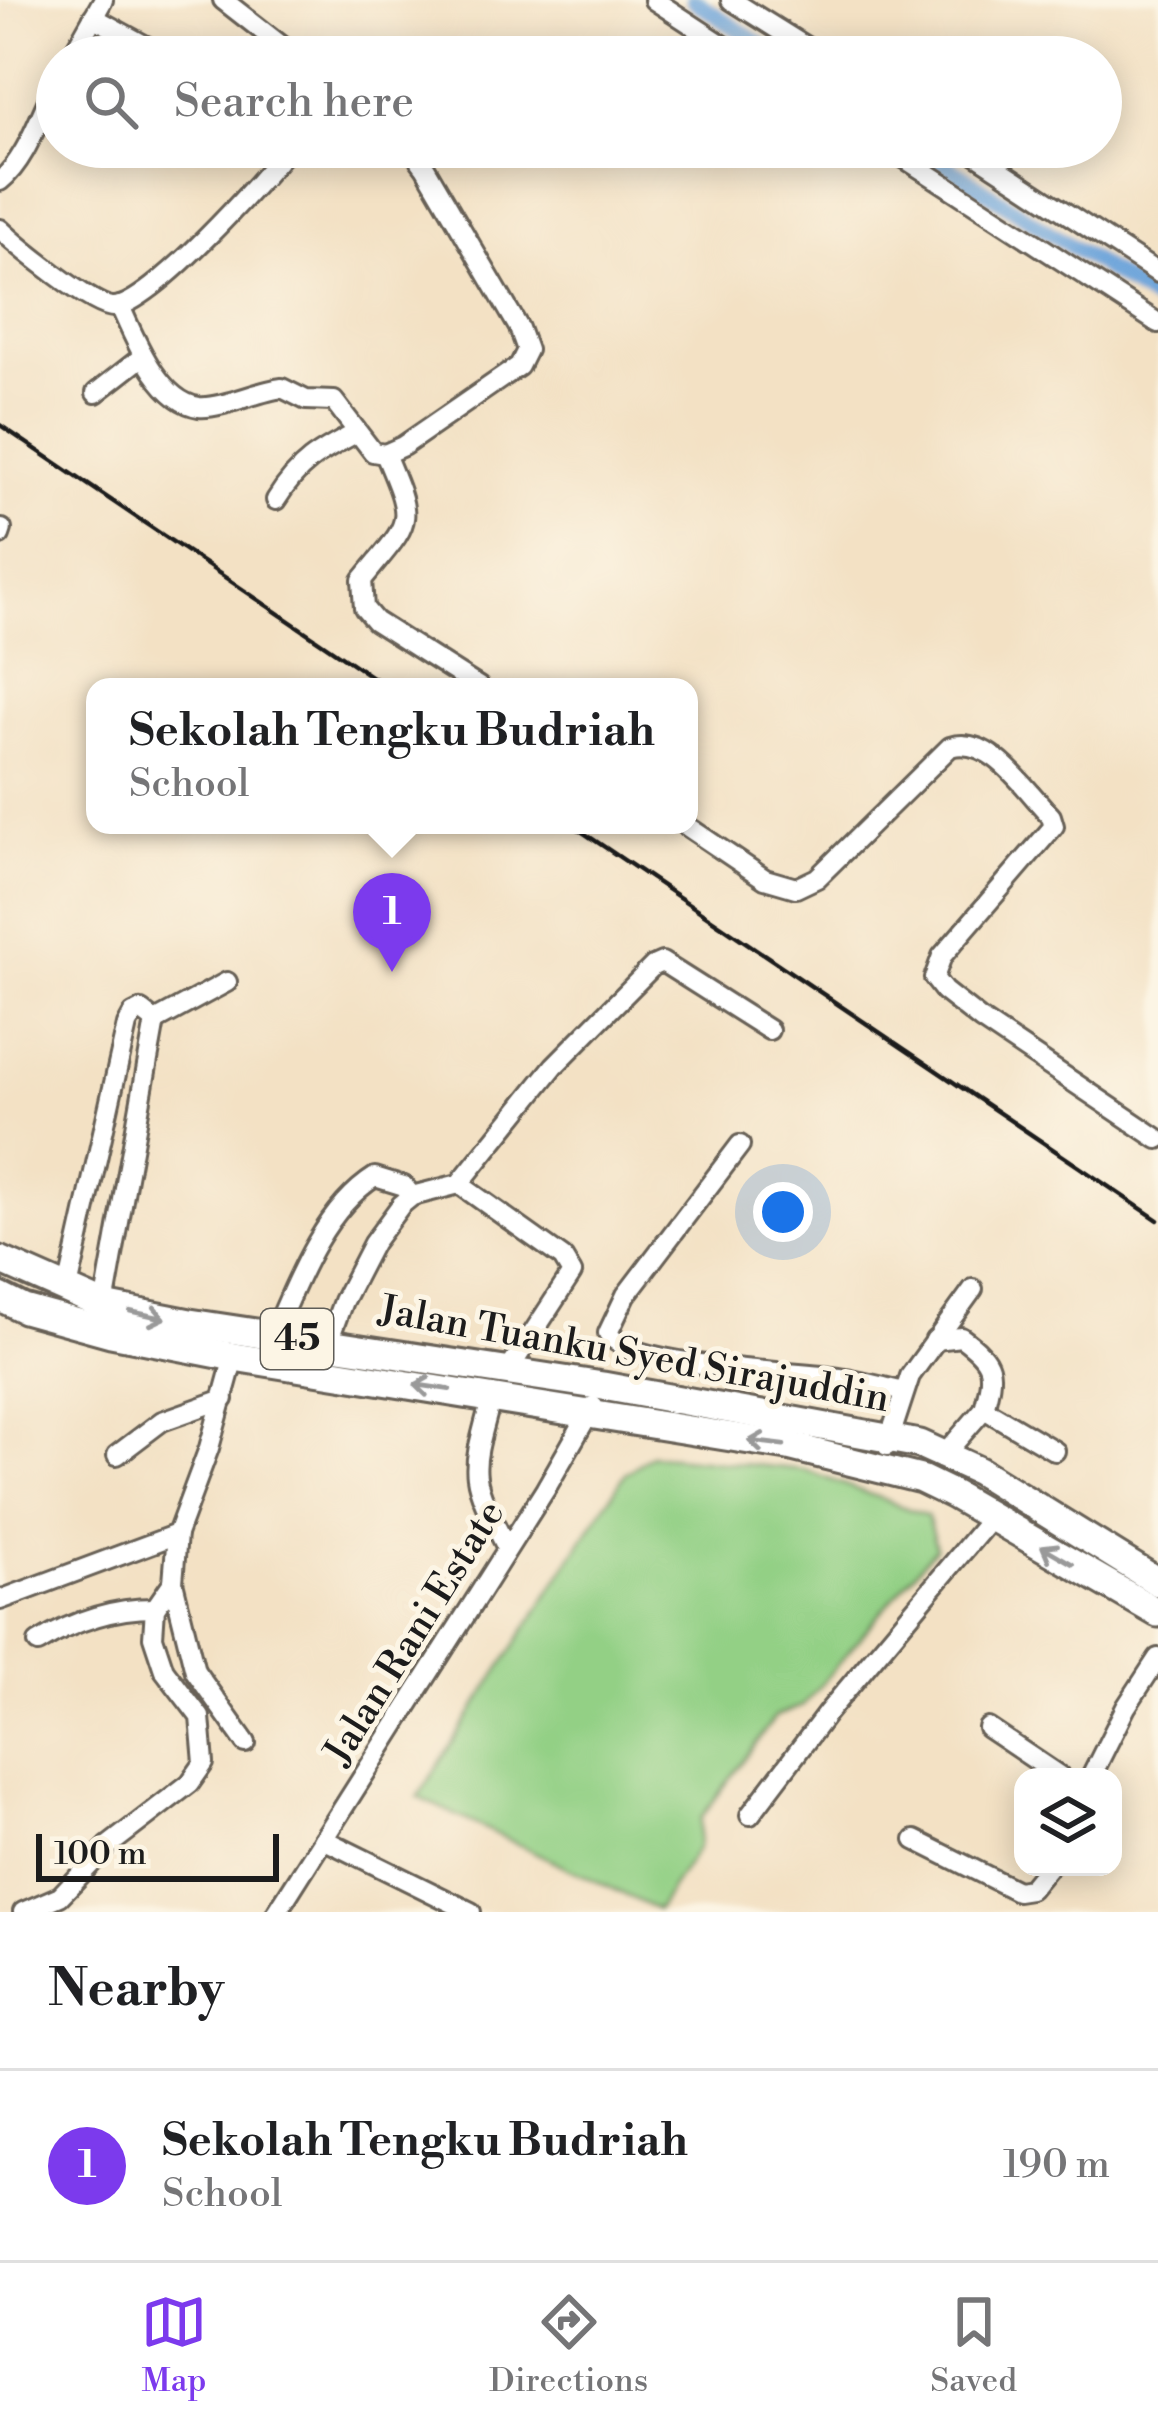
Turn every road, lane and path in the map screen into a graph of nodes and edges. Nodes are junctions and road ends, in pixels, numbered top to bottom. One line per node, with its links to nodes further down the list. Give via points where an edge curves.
1 (223, 0): 7 (street)
2 (653, 0): 8 (street)
3 (730, 0): 9 (street)
4 (98, 8): 5 (street); 6 (street)
5 (83, 36)
6 (137, 36)
7 (269, 36)
8 (709, 36)
9 (787, 36)
10 (36, 125): 15 (street)
11 (273, 168): 18 (street, via 168,274)
12 (426, 168): 23 (street, via 527,350 519,366)
13 (965, 168): 19 (street)
14 (970, 168): 17 (street)
15 (0, 181)
16 (0, 229): 18 (street, via 54,272)
17 (1158, 273)
18 (120, 306): 20 (street)
19 (1158, 323)
20 (142, 357): 21 (street); 22 (street, via 169,390 197,407 282,388 334,401)
21 (96, 393)
22 (356, 434): 23 (street, via 366,448); 24 (street, via 308,459)
23 (386, 454): 25 (street, via 407,517 362,580 364,608)
24 (276, 500)
25 (465, 678)
26 (698, 834): 30 (street, via 765,879 796,888 817,878 950,747 968,745 997,760 1054,826 942,956 934,978 981,1020)
27 (227, 982): 28 (street)
28 (155, 1021): 36 (street, via 141,1010 127,1025); 38 (street)
29 (769, 1030): 32 (street, via 662,962 653,966 554,1066)
30 (1158, 1138)
31 (740, 1145): 45 (street, via 626,1295 608,1334 614,1344)
32 (459, 1184): 33 (street); 43 (street, via 570,1266)
33 (412, 1196): 39 (street, via 375,1177 353,1191); 41 (street, via 374,1244)
34 (0, 1260): 36 (highway, Jalan Tuanku Syed Sirajuddin / 45)
35 (973, 1289): 40 (street)
36 (68, 1293): 38 (highway, Jalan Tuanku Syed Sirajuddin / 45)
37 (0, 1298): 42 (highway, Jalan Tuanku Syed Sirajuddin / 45, via 111,1333)
38 (104, 1306): 39 (highway, Jalan Tuanku Syed Sirajuddin / 45, one-way to 39)
39 (273, 1336): 41 (highway, Jalan Tuanku Syed Sirajuddin / 45)
40 (934, 1340): 45 (street); 48 (street, via 961,1337 989,1362)
41 (328, 1342): 43 (highway, Jalan Tuanku Syed Sirajuddin / 45)
42 (234, 1357): 46 (highway, Jalan Tuanku Syed Sirajuddin / 45, one-way to 42); 47 (street)
43 (508, 1371): 44 (highway, Jalan Tuanku Syed Sirajuddin / 45)
44 (603, 1386): 49 (street, Jalan Rani Estate); 50 (highway, Jalan Tuanku Syed Sirajuddin / 45)
45 (904, 1392): 50 (street)
46 (492, 1396): 49 (highway, Jalan Tuanku Syed Sirajuddin / 45); 57 (street, via 473,1466)
47 (224, 1399): 52 (street, via 162,1421); 56 (street)
48 (984, 1409): 51 (street); 53 (street)
49 (589, 1414): 54 (highway, Jalan Tuanku Syed Sirajuddin / 45, one-way to 49); 57 (street, Jalan Rani Estate)
50 (890, 1437): 53 (highway, Jalan Tuanku Syed Sirajuddin / 45); 54 (street)
51 (1055, 1450)
52 (117, 1455)
53 (944, 1455): 58 (highway, Jalan Tuanku Syed Sirajuddin / 45)
54 (880, 1467): 55 (highway, Jalan Tuanku Syed Sirajuddin / 45)
55 (992, 1517): 62 (highway, Jalan Tuanku Syed Sirajuddin / 45, one-way to 55); 69 (street)
56 (177, 1534): 59 (street); 60 (street)
57 (507, 1548): 70 (street, Jalan Rani Estate)
58 (1155, 1575)
59 (173, 1582): 61 (street); 66 (street, via 195,1671)
60 (0, 1600)
61 (155, 1608): 63 (street, via 102,1614); 73 (street, via 153,1637 164,1670 200,1717 204,1763 60,1896)
62 (1158, 1613)
63 (38, 1643)
64 (1158, 1658): 68 (street)
65 (988, 1728): 67 (street)
66 (246, 1743)
67 (1048, 1768)
68 (1096, 1768)
69 (750, 1815)
70 (323, 1839): 74 (street, Jalan Rani Estate); 75 (street)
71 (915, 1840): 72 (street, via 1031,1898)
72 (1043, 1876)
73 (22, 1912)
74 (277, 1912)
75 (471, 1912)

